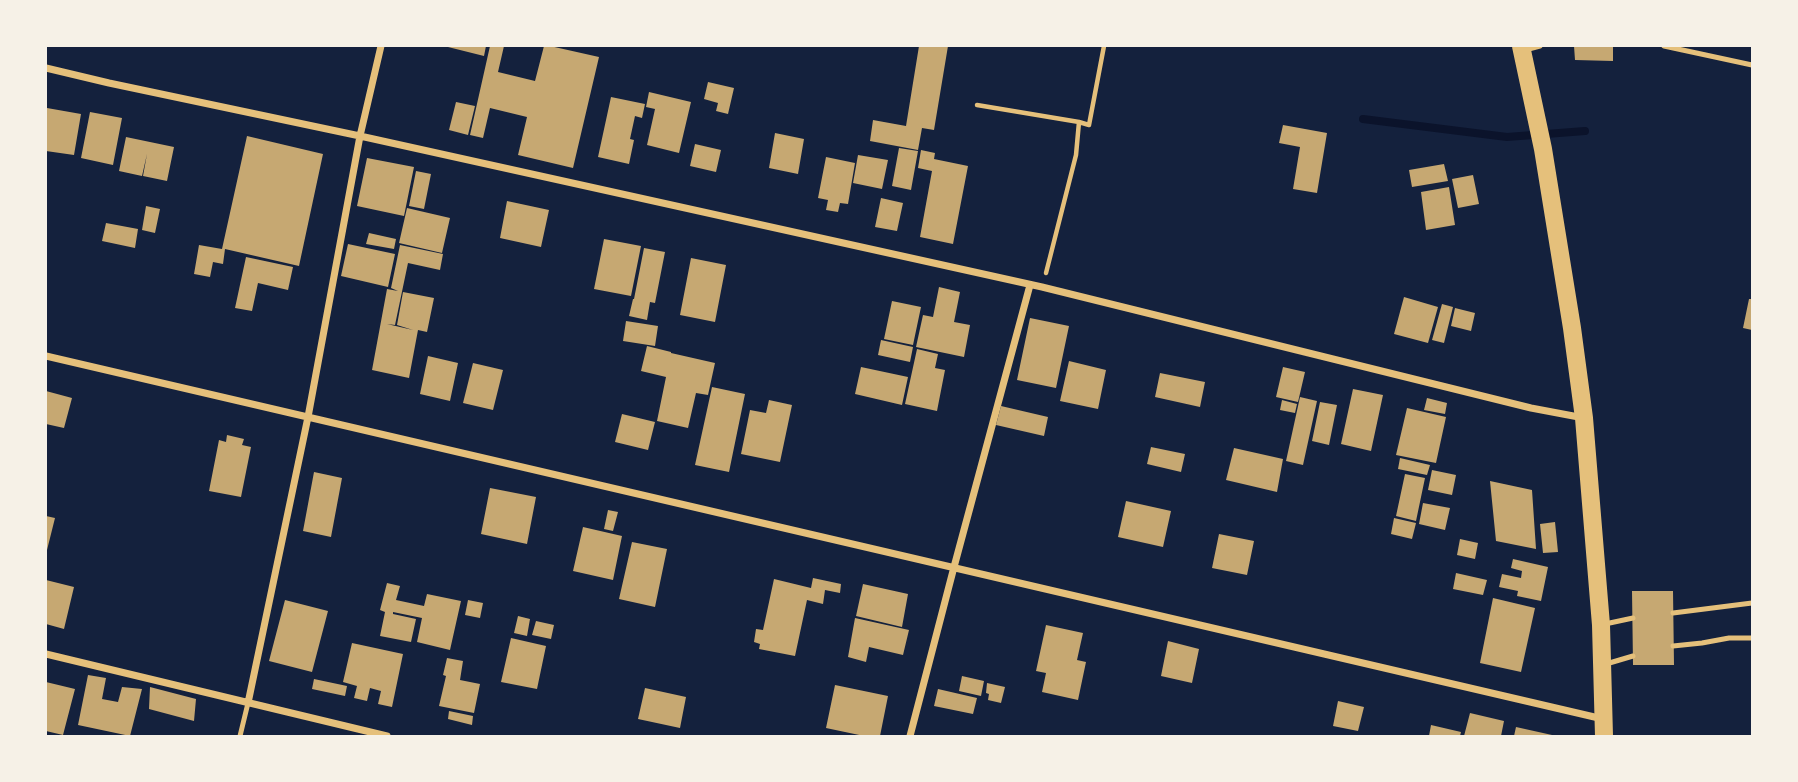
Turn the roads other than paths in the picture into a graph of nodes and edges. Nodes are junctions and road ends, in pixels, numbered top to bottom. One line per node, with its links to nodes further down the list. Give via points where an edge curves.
1 (381, 46): 7 (street)
2 (1540, 46): 4 (lane)
3 (1664, 46): 5 (lane)
4 (1521, 48): 11 (main road, via 1543,149)
5 (1752, 65)
6 (46, 68): 7 (street)
7 (360, 136): 8 (street); 10 (street)
8 (1030, 285): 11 (street); 12 (street)
9 (46, 356): 10 (street)
10 (308, 417): 12 (street); 22 (street)
11 (1584, 418): 16 (main road)
12 (954, 567): 23 (street); 26 (street)
13 (1752, 603): 14 (lane)
14 (1673, 613)
15 (1633, 618): 16 (lane)
16 (1601, 625): 21 (main road)
17 (1752, 638): 18 (lane)
18 (1673, 646)
19 (46, 654): 22 (street)
20 (1633, 656): 21 (lane)
21 (1603, 665): 23 (main road)
22 (248, 703): 24 (lane); 25 (street)
23 (1604, 728)
24 (240, 737)
25 (387, 737)
26 (911, 737)

